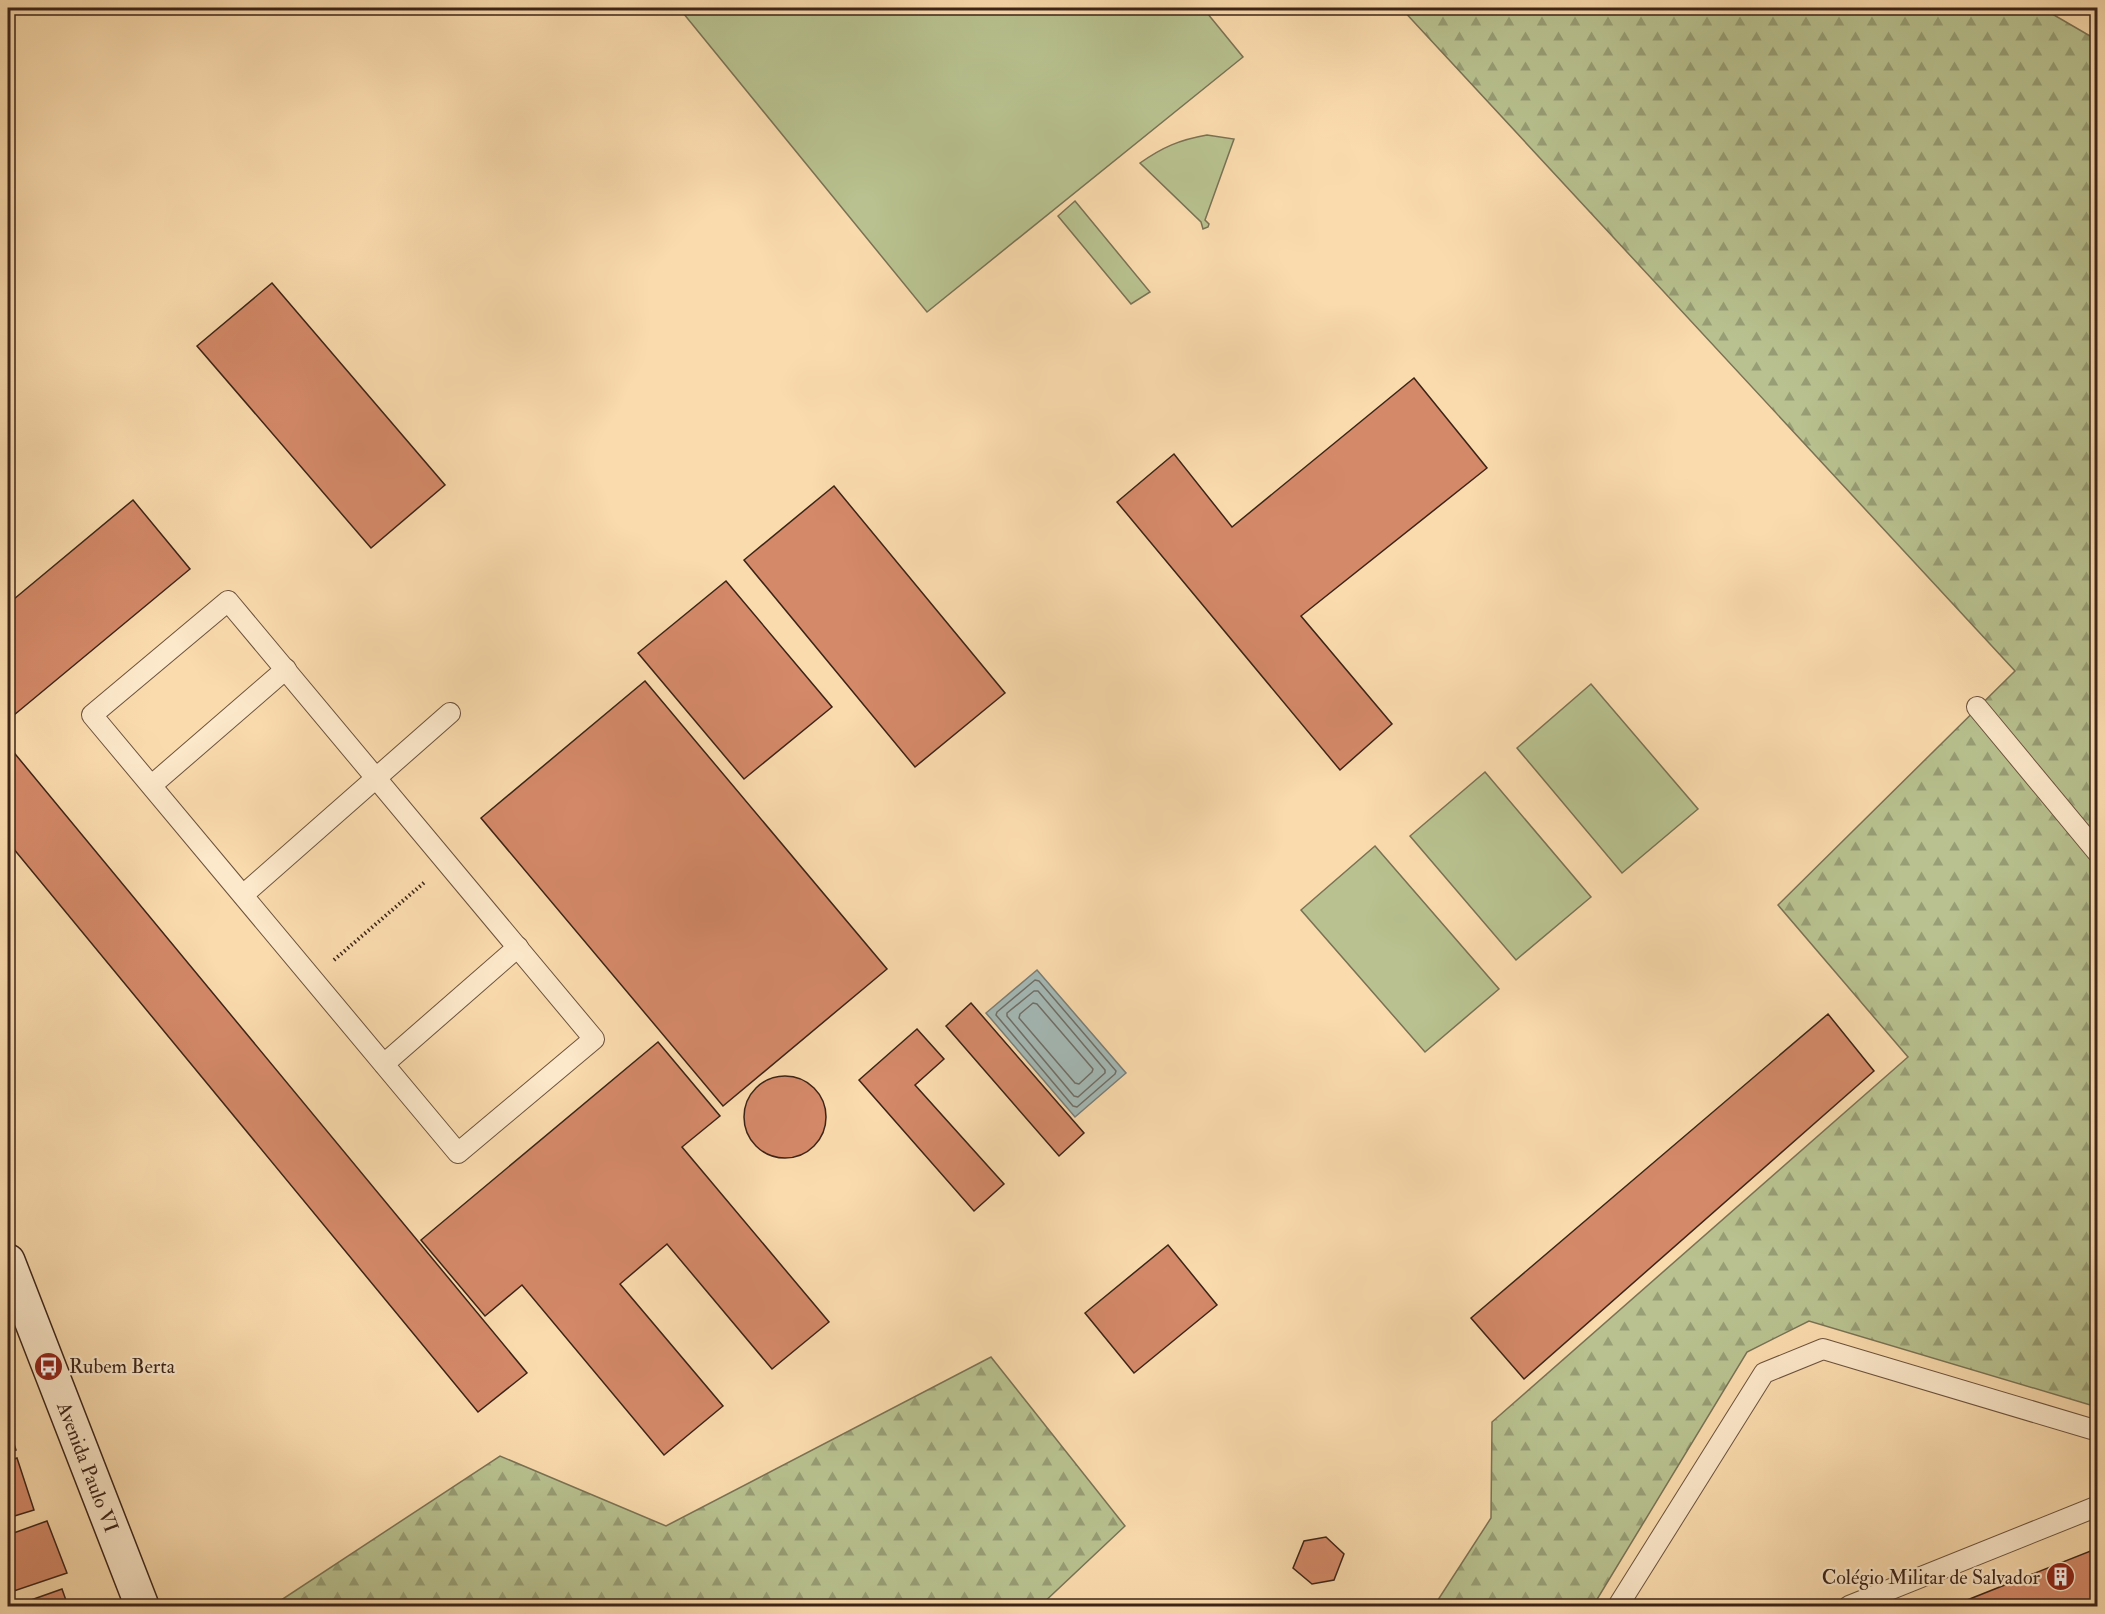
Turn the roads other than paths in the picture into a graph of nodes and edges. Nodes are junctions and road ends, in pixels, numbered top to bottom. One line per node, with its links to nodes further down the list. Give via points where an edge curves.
1 (286, 669): 4 (lane); 5 (lane); 5 (lane, via 228,601 92,714)
2 (1977, 707): 6 (lane)
3 (450, 713): 4 (lane)
4 (377, 778): 7 (lane); 8 (lane)
5 (152, 785): 7 (lane)
6 (2097, 853)
7 (243, 896): 9 (lane)
8 (518, 947): 9 (lane); 9 (lane, via 594,1039 458,1153)
9 (384, 1064)
10 (8, 1261): 13 (main road, Avenida Paulo VI)
11 (2097, 1431): 14 (lane, via 1823,1349 1764,1373)
12 (2097, 1506): 15 (lane)
13 (142, 1606)
14 (1618, 1606)
15 (1849, 1606)

